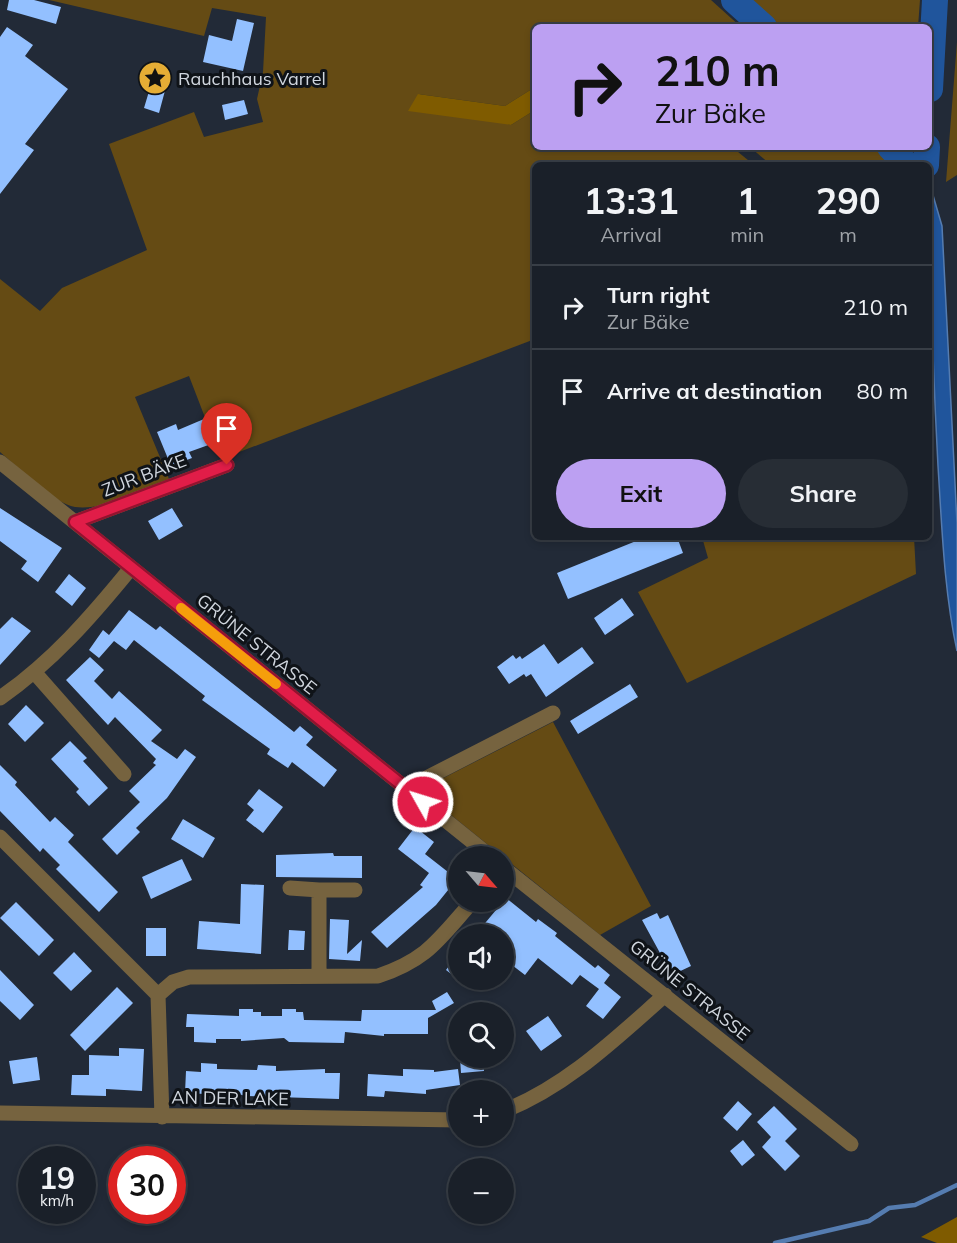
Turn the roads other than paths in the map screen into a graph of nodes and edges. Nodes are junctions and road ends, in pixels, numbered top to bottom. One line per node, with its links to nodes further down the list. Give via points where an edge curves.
1 (0, 462): 3 (street, GRÜNE STRASSE)
2 (227, 465): 3 (street, ZUR BÄKE)
3 (75, 522): 4 (street, GRÜNE STRASSE)
4 (131, 568): 5 (street, via 86,622); 9 (street, GRÜNE STRASSE)
5 (35, 673): 6 (street); 8 (street)
6 (0, 698)
7 (553, 713): 9 (street)
8 (124, 774)
9 (407, 788): 11 (street, GRÜNE STRASSE)
10 (0, 837): 18 (street)
11 (478, 846)
12 (514, 876): 19 (street, GRÜNE STRASSE)
13 (290, 888): 14 (street)
14 (319, 890): 15 (street); 17 (street)
15 (355, 890)
16 (462, 912): 17 (street, via 427,952 403,967 378,976)
17 (319, 976): 18 (street, via 189,977 173,982)
18 (158, 995): 22 (street)
19 (665, 995): 20 (street, via 579,1070); 24 (street, GRÜNE STRASSE)
20 (514, 1107)
21 (0, 1113): 22 (street, AN DER LAKE)
22 (162, 1117): 23 (street, AN DER LAKE)
23 (448, 1120)
24 (851, 1144)

